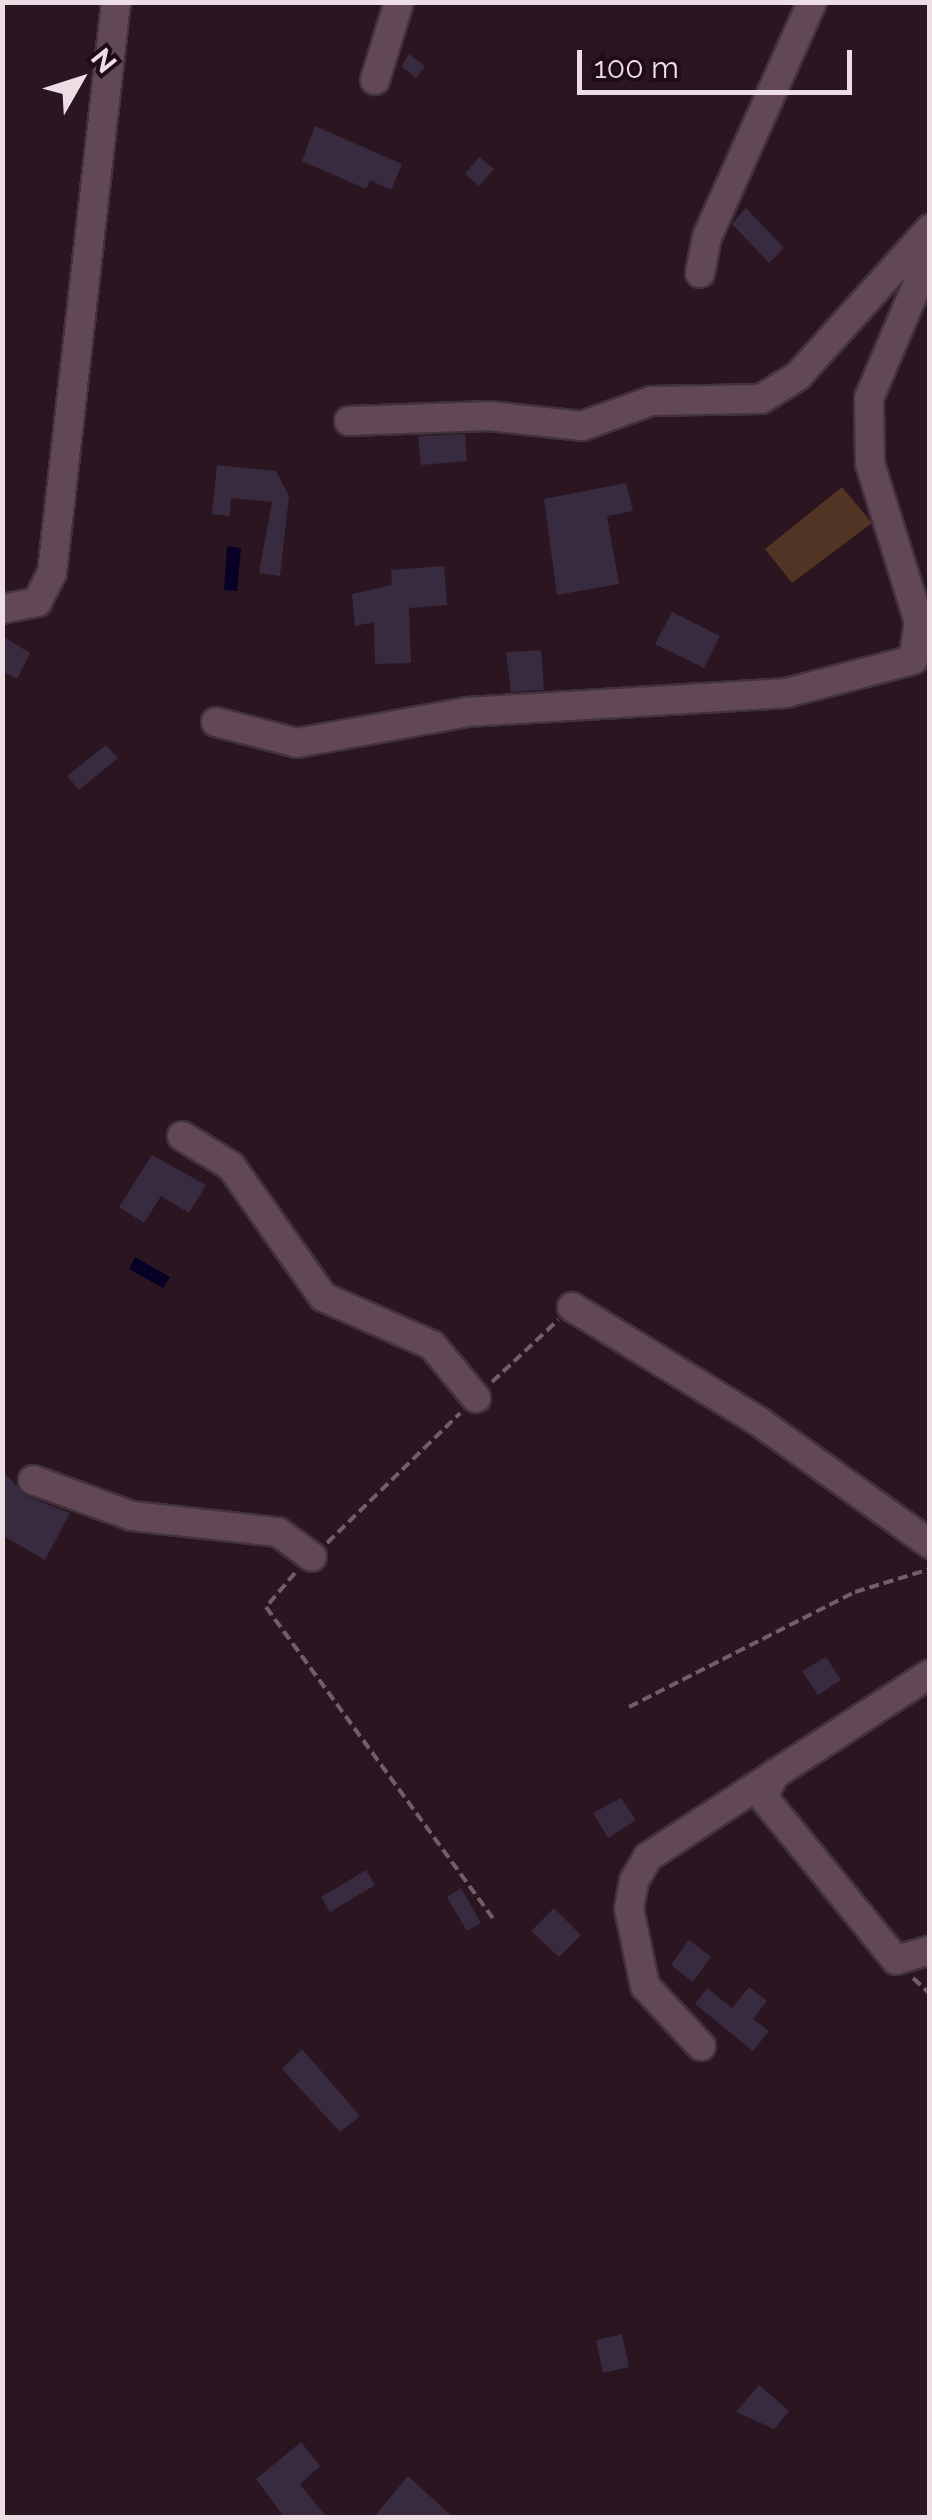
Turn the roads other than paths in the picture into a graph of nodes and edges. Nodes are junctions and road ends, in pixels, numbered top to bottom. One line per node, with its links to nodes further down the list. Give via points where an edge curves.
1 (116, 2): 9 (street, via 52,574 36,602)
2 (400, 2): 4 (street)
3 (812, 2): 7 (street, via 707,237)
4 (374, 80)
5 (930, 229): 8 (street, via 798,376 761,398 651,401 582,426 489,416)
6 (930, 254): 10 (street, via 869,398 870,464 919,622 913,660 786,694 468,712 297,743)
7 (700, 274)
8 (349, 421)
9 (2, 609)
10 (216, 722)
11 (182, 1136): 13 (street, via 231,1166 322,1297 432,1345)
12 (572, 1307): 15 (street, via 761,1422)
13 (476, 1398)
14 (33, 1480): 16 (street, via 132,1516 278,1532)
15 (930, 1544)
16 (312, 1557)
17 (930, 1674): 18 (street)
18 (776, 1774): 19 (street, via 763,1797 767,1810 896,1960); 20 (street, via 648,1856 634,1880 629,1909 644,1986)
19 (930, 1950)
20 (701, 2046)

